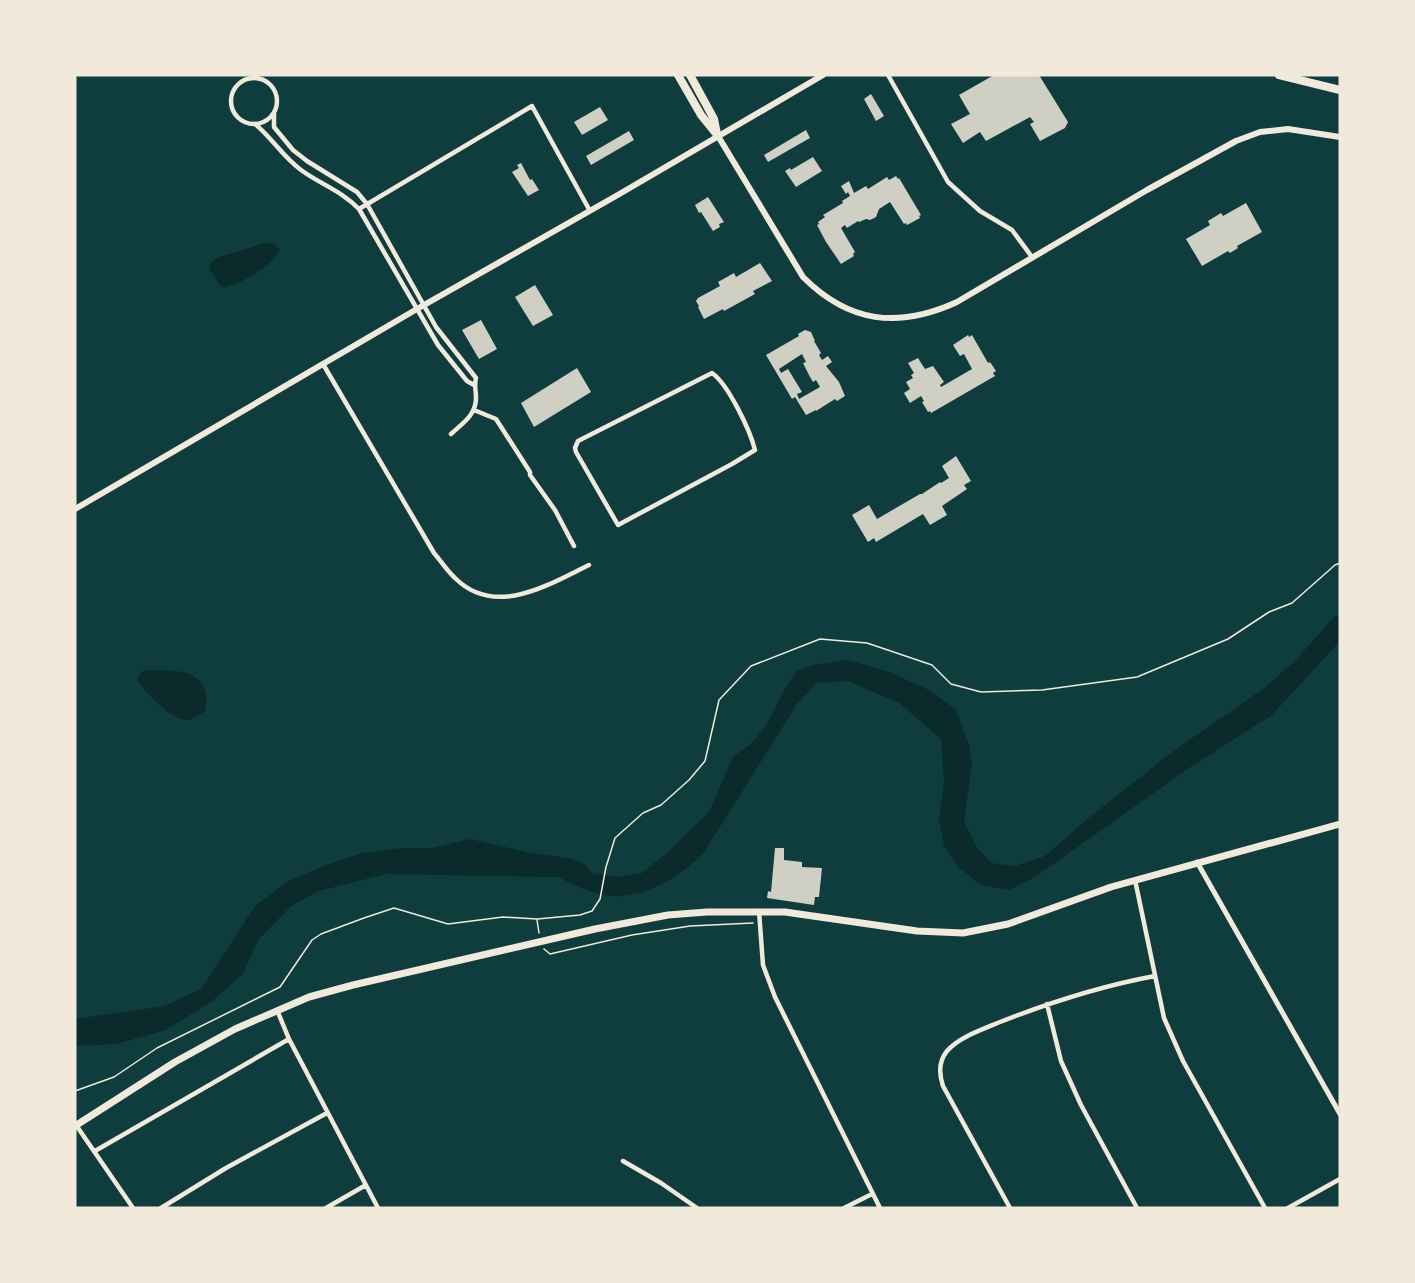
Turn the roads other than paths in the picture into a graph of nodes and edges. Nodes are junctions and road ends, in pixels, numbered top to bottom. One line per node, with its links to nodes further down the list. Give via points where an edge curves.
1 (678, 75): 9 (highway)
2 (690, 75): 9 (highway, via 714,119)
3 (823, 75): 9 (main road)
4 (888, 75): 14 (street, via 948,182 980,211 1012,230)
5 (1279, 75): 6 (highway)
6 (1340, 90)
7 (274, 113): 8 (street); 8 (street, via 277,98 270,85 257,78 242,81 232,93 232,108 241,120); 11 (street, via 274,127 293,150 357,192)
8 (255, 124): 12 (street, via 287,159)
9 (718, 136): 13 (main road); 14 (main road, via 803,277 819,293 848,309 887,319 936,311)
10 (1340, 136): 14 (main road, via 1288,129 1260,132 1236,141)
11 (368, 204): 12 (street); 13 (street, via 532,106); 15 (street)
12 (359, 209): 16 (street)
13 (590, 211): 15 (main road)
14 (1032, 257)
15 (425, 304): 16 (main road); 18 (street, via 436,327 476,378)
16 (417, 309): 17 (main road); 18 (street, via 445,354)
17 (323, 364): 22 (main road); 24 (street, via 432,549 455,579 471,590 496,598 524,595)
18 (474, 385): 19 (street)
19 (474, 410): 20 (street); 23 (street, via 492,416 506,431)
20 (452, 434)
21 (594, 486): 21 (street, via 576,452 578,441 712,372 721,380 752,436 755,450 618,525)
22 (75, 509)
23 (574, 546)
24 (589, 565)
25 (1340, 824): 26 (main road)
26 (1197, 862): 27 (main road); 34 (street)
27 (1135, 880): 28 (main road, via 1008,924 963,933); 29 (street)
28 (759, 911): 31 (main road, via 668,915 353,984); 40 (street, via 763,965 775,997)
29 (1155, 976): 30 (street); 50 (street, via 1164,1018 1183,1061)
30 (1047, 1004): 48 (street, via 982,1029 946,1052 941,1062 943,1086); 49 (street, via 1061,1061)
31 (277, 1010): 32 (street); 35 (main road, via 175,1062)
32 (289, 1039): 33 (street); 36 (street)
33 (327, 1113): 39 (street); 42 (street)
34 (1340, 1114)
35 (75, 1125): 36 (street)
36 (95, 1151): 41 (street)
37 (623, 1161): 45 (street)
38 (1340, 1179): 51 (street)
39 (366, 1185): 43 (street); 44 (street)
40 (872, 1194): 46 (street); 47 (street)
41 (133, 1208)
42 (161, 1208)
43 (326, 1208)
44 (378, 1208)
45 (697, 1208)
46 (844, 1208)
47 (880, 1208)
48 (1010, 1208)
49 (1137, 1208)
50 (1265, 1208)
51 (1288, 1208)

